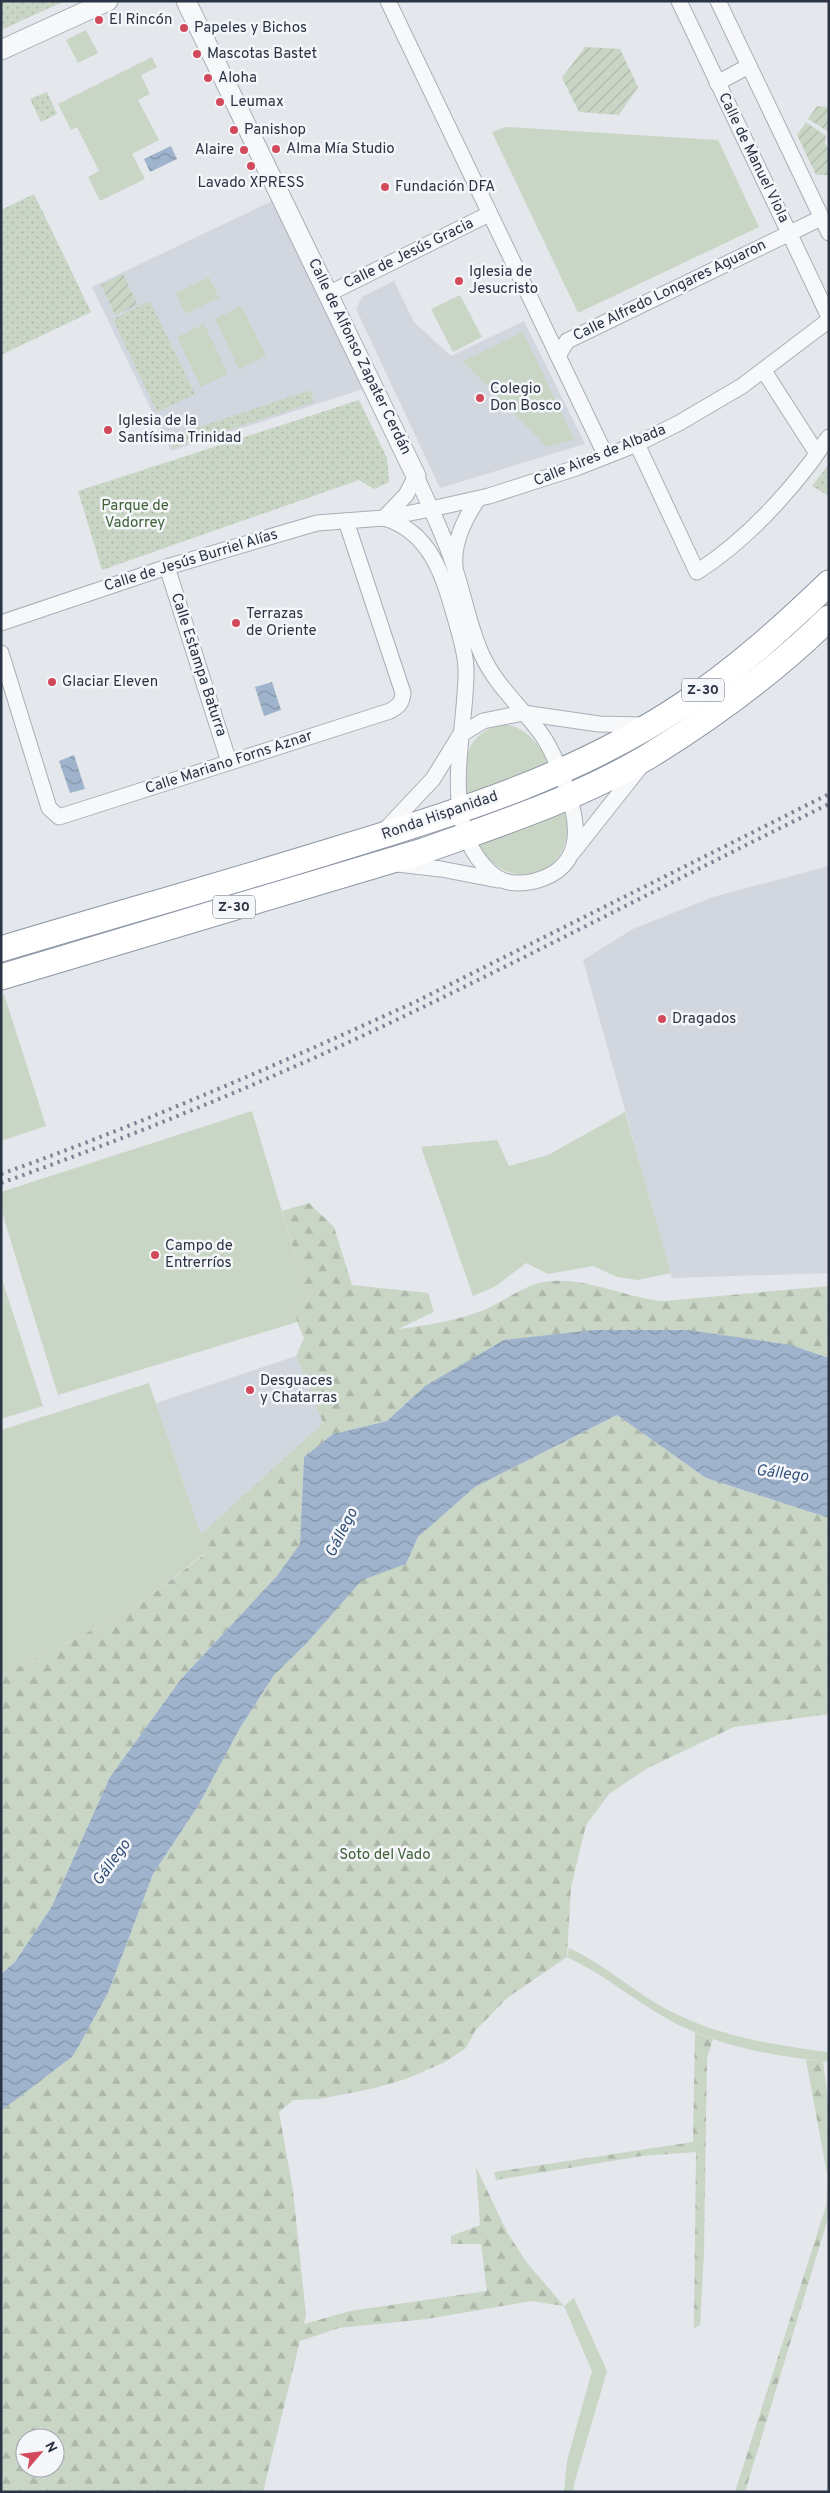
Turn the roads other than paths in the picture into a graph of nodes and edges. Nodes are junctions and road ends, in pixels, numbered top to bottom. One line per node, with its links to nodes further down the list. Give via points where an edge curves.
1 (108, 1): 6 (street)
2 (186, 1): 13 (street, Calle de Alfonso Zapater Cerdán)
3 (388, 1): 9 (street)
4 (679, 1): 8 (street, Calle de Manuel Viola)
5 (718, 1): 7 (street)
6 (1, 50)
7 (749, 66): 8 (street, Calle de Manuel Viola); 10 (street)
8 (717, 83): 11 (street, Calle de Manuel Viola)
9 (489, 214): 13 (street, Calle de Jesús Gracia); 15 (street)
10 (821, 218): 11 (street, Calle de Manuel Viola); 12 (street)
11 (789, 232): 14 (street, Calle de Manuel Viola); 15 (street, Calle Alfredo Longares Aguaron, via 567,341)
12 (829, 233)
13 (328, 294): 21 (street, Calle de Alfonso Zapater Cerdán)
14 (829, 319): 16 (street, Calle Aires de Albada)
15 (558, 356): 20 (street)
16 (764, 371): 18 (street, Calle Aires de Albada, via 679,423); 19 (street)
17 (829, 437): 19 (street)
18 (637, 444): 19 (street, via 697,572 724,553 761,518); 20 (street, Calle Aires de Albada)
19 (816, 452)
20 (606, 456): 22 (street, Calle Aires de Albada, via 534,483)
21 (416, 476): 23 (street, Calle de Alfonso Zapater Cerdán); 24 (street, via 406,495)
22 (478, 499): 23 (street, Calle Aires de Albada); 27 (street, via 460,534 454,557)
23 (431, 509): 24 (street, Calle Aires de Albada); 27 (street, Calle de Alfonso Zapater Cerdán)
24 (384, 518): 25 (street, Calle de Jesús Burriel Alías); 34 (street, via 399,522 433,555 444,578 466,662)
25 (346, 521): 26 (street, Calle de Jesús Burriel Alías, via 317,523); 36 (street, Calle Mariano Forns Aznar, via 403,694 402,701 398,706)
26 (167, 567): 30 (street, Calle de Jesús Burriel Alías); 36 (street, Calle Estampa Baturra)
27 (455, 570): 32 (street, Calle de Alfonso Zapater Cerdán, via 483,657)
28 (829, 583): 33 (highway, Ronda Hispanidad / Z-30, via 774,636 684,705)
29 (829, 618): 35 (highway, Ronda Hispanidad / Z-30, via 734,700)
30 (1, 623)
31 (1, 654): 36 (street, Calle Mariano Forns Aznar, via 49,808 59,817)
32 (523, 713): 33 (street, via 600,724); 34 (street, via 484,721); 37 (street, Calle de Alfonso Zapater Cerdán, via 539,731)
33 (648, 725): 37 (highway, Ronda Hispanidad / Z-30)
34 (460, 735): 39 (street); 41 (street, via 433,778 403,814)
35 (648, 756): 38 (highway, Ronda Hispanidad / Z-30); 42 (street)
36 (229, 762)
37 (560, 772): 38 (street, Calle de Alfonso Zapater Cerdán); 39 (highway, Ronda Hispanidad / Z-30)
38 (569, 795): 40 (highway, Ronda Hispanidad / Z-30); 42 (street, Calle de Alfonso Zapater Cerdán, via 576,823)
39 (461, 810): 40 (street); 41 (highway, Ronda Hispanidad / Z-30)
40 (467, 835): 43 (highway, Ronda Hispanidad / Z-30); 44 (street, via 481,863)
41 (376, 838): 45 (highway, Ronda Hispanidad / Z-30)
42 (570, 855): 44 (street, via 556,871 539,880 517,884)
43 (383, 863): 44 (street); 46 (highway, Ronda Hispanidad / Z-30)
44 (500, 880)
45 (1, 950)
46 (1, 977)

